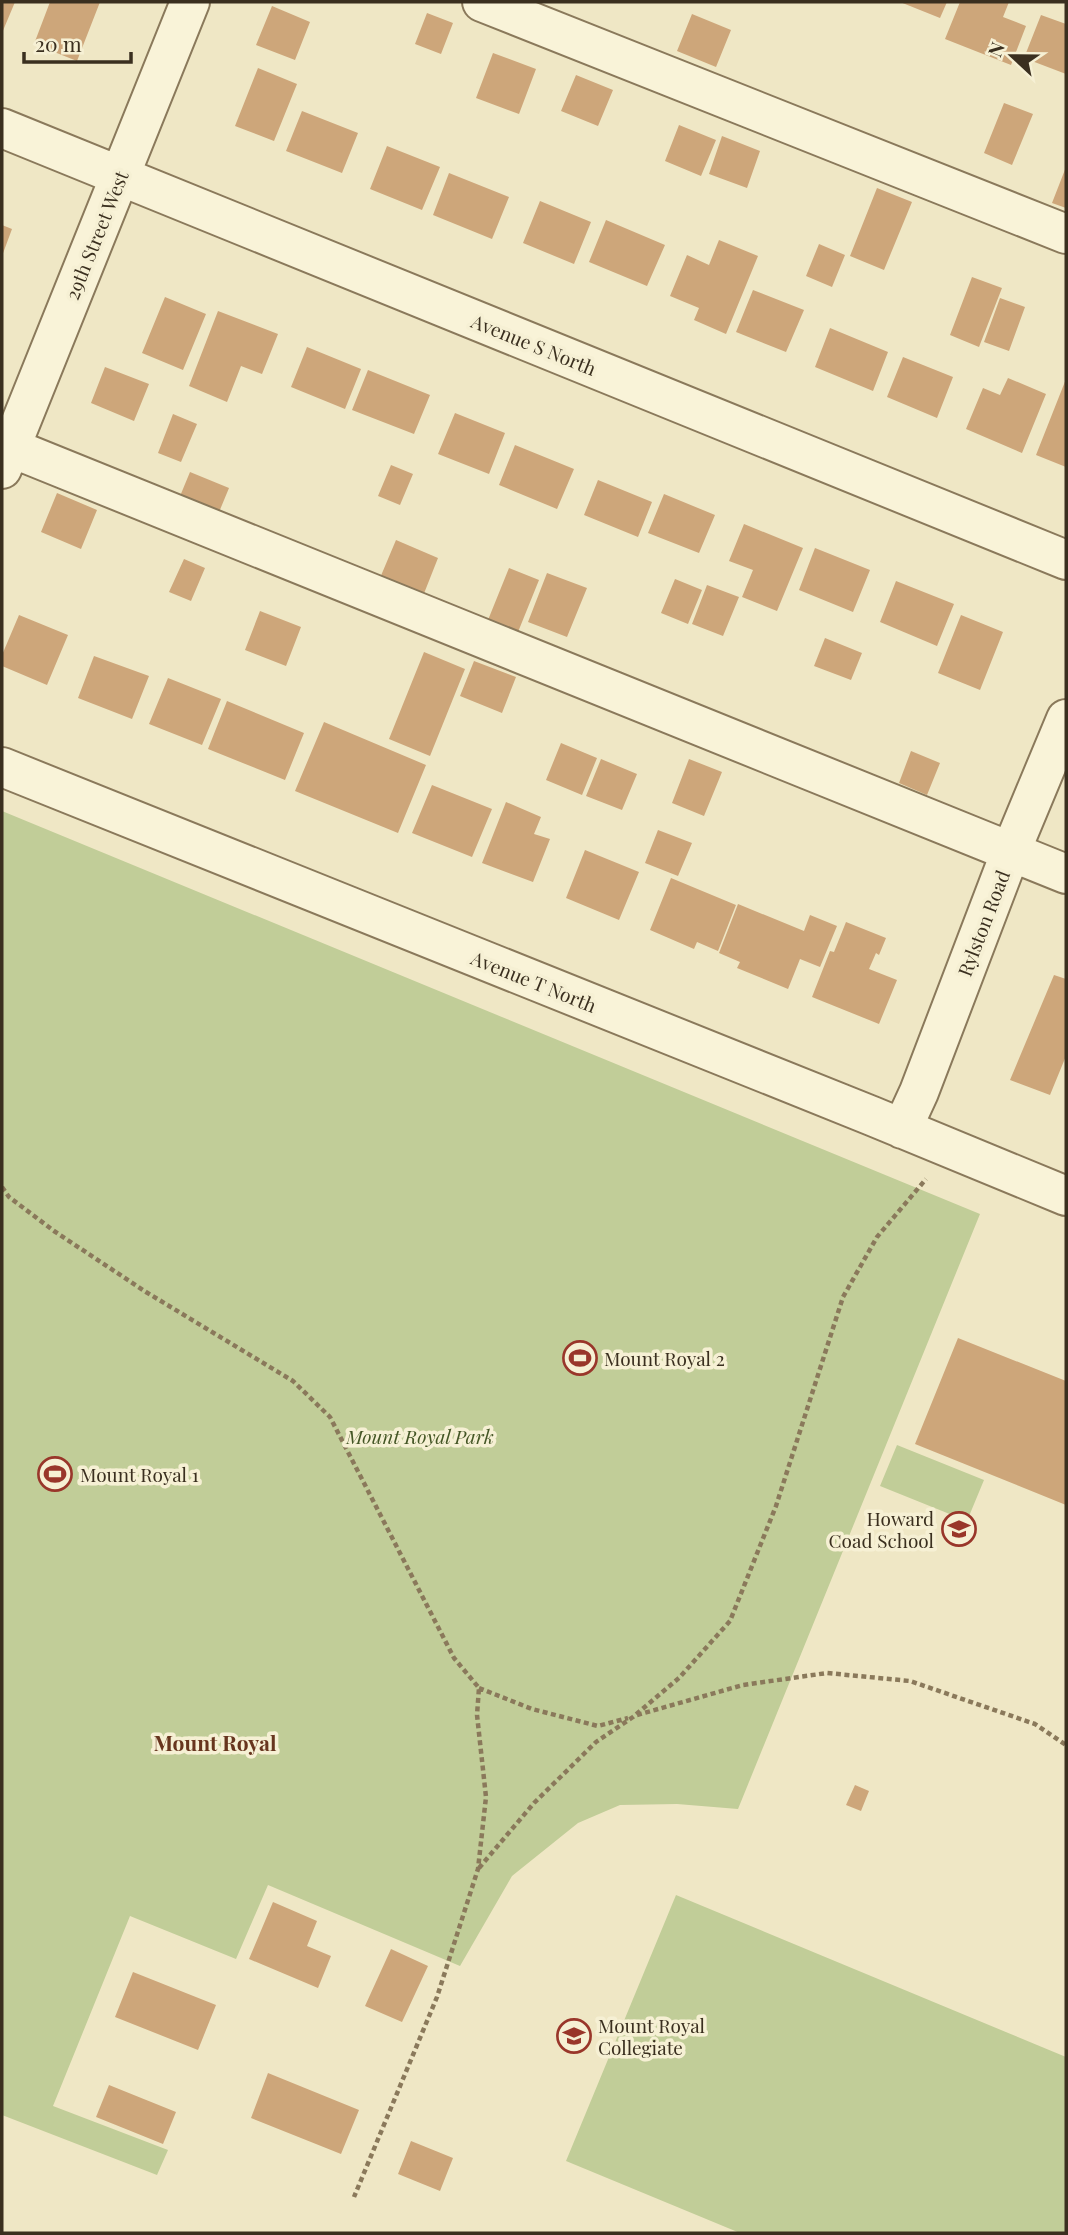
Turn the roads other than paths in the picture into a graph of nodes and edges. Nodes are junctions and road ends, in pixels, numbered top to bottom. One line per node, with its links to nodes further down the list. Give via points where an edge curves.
1 (190, 2): 4 (street, 29th Street West)
2 (482, 2): 5 (street)
3 (2, 128): 4 (street, Avenue S North)
4 (120, 176): 6 (street, 29th Street West); 7 (street, Avenue S North)
5 (1066, 234)
6 (4, 453): 10 (street)
7 (1066, 560)
8 (1066, 719): 10 (street, Rylston Road)
9 (2, 767): 12 (street, Avenue T North)
10 (1011, 851): 11 (street); 12 (street, Rylston Road)
11 (1066, 874)
12 (902, 1129): 13 (street, Avenue T North)
13 (1066, 1196)

